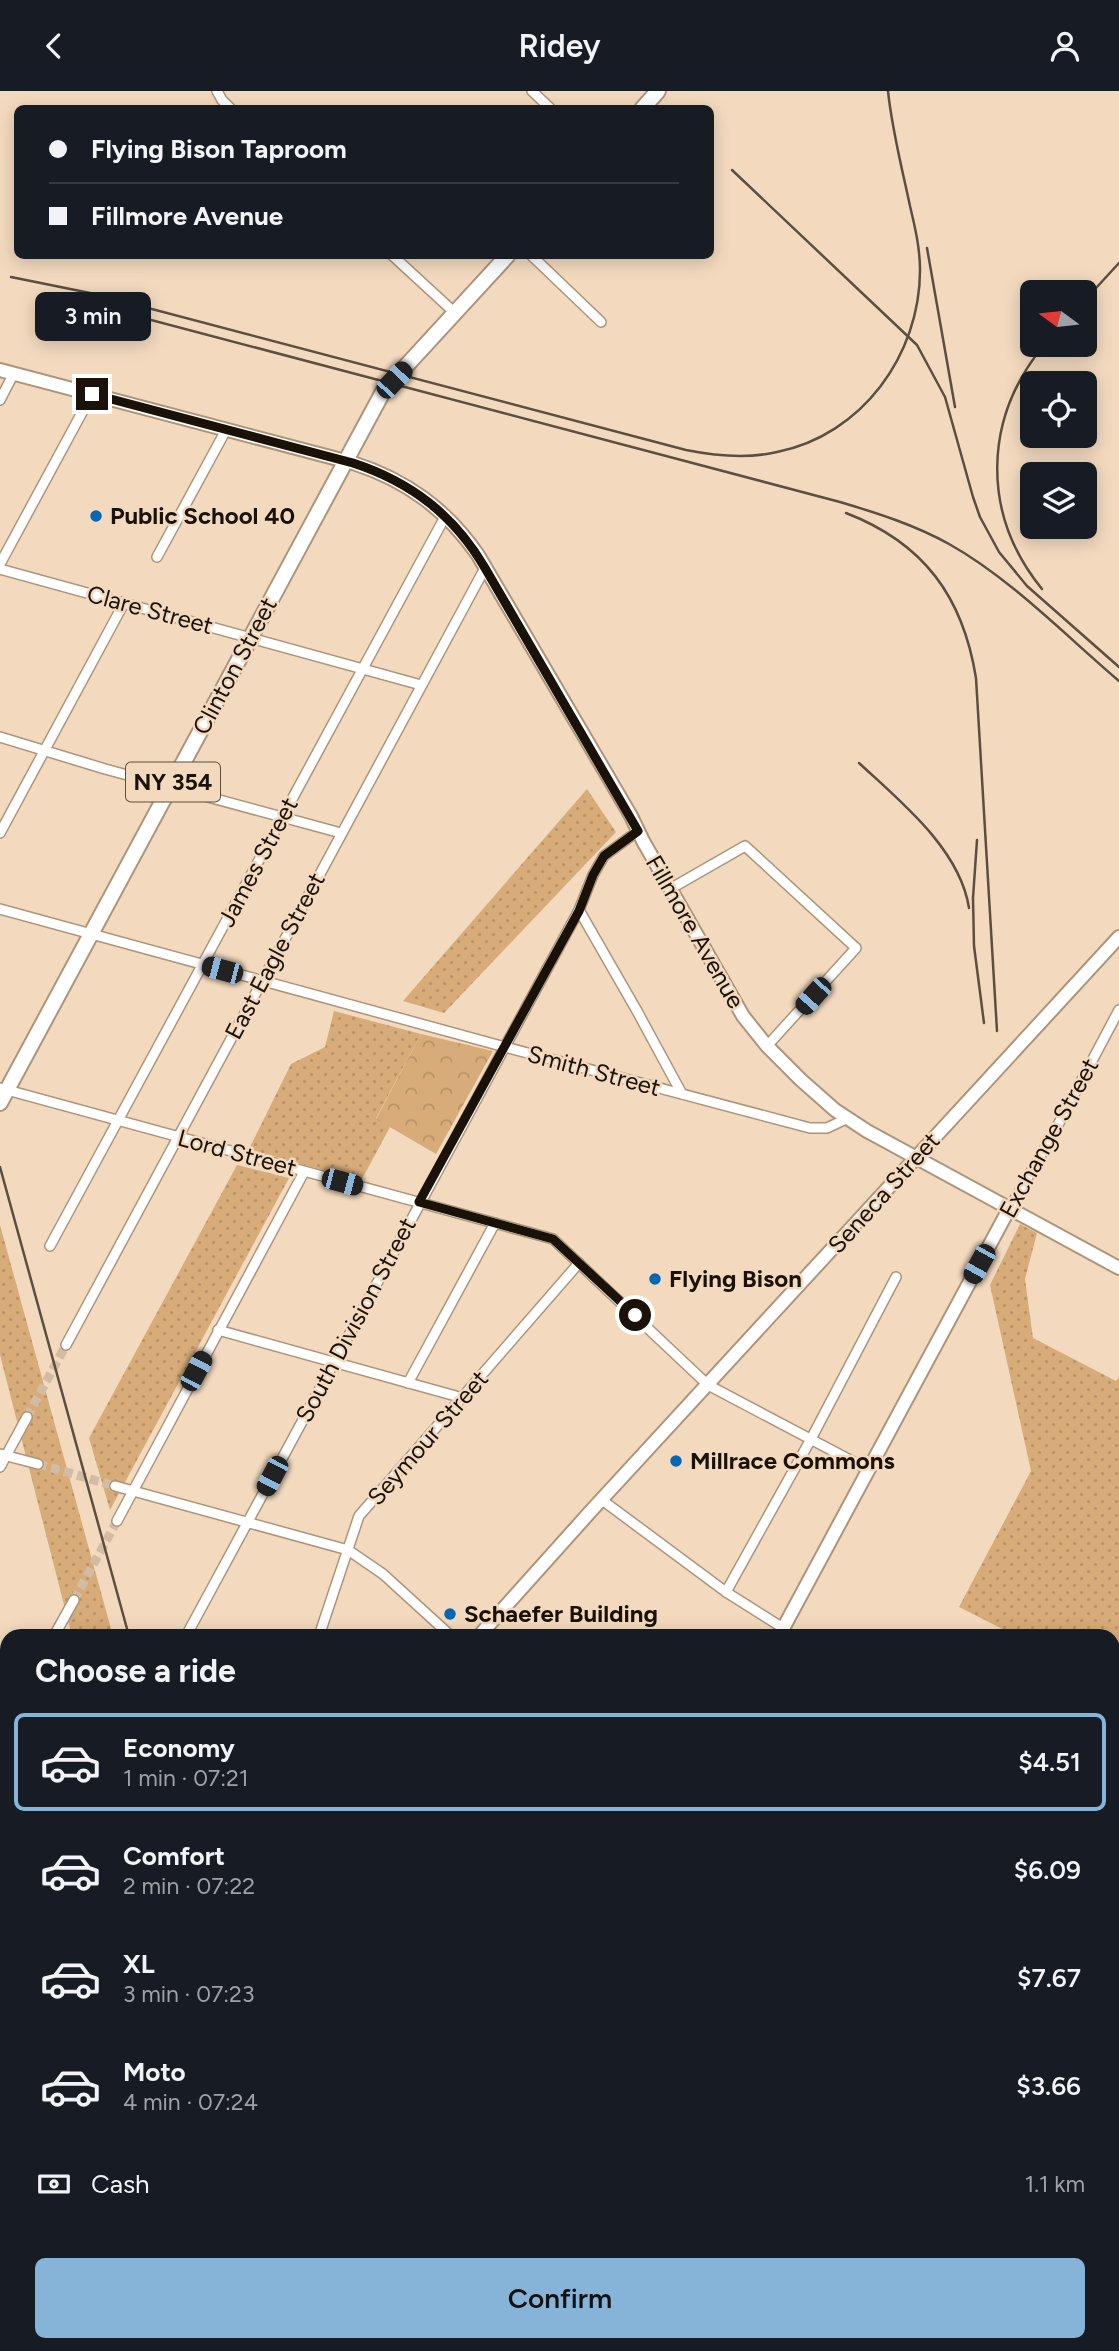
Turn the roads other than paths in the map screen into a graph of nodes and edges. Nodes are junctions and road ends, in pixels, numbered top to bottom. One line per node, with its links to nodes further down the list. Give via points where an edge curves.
1 (532, 91): 3 (street)
2 (658, 91): 4 (main road)
3 (547, 105)
4 (646, 105)
5 (395, 259): 8 (street)
6 (504, 259): 8 (main road, Clinton Street / NY 354)
7 (535, 259): 9 (street)
8 (455, 313): 15 (main road, Clinton Street / NY 354, via 384,390)
9 (601, 322)
10 (0, 369): 11 (street, Fillmore Avenue)
11 (14, 373): 12 (street, Fillmore Avenue); 13 (street)
12 (92, 394): 14 (street, Fillmore Avenue); 18 (street)
13 (0, 400)
14 (226, 430): 15 (street, Fillmore Avenue); 17 (street)
15 (346, 461): 16 (street, Fillmore Avenue, via 393,478); 21 (main road, Clinton Street / NY 354)
16 (446, 515): 19 (street, Fillmore Avenue); 22 (street, James Street)
17 (157, 557)
18 (0, 567): 20 (street, Clare Street)
19 (485, 568): 23 (street, East Eagle Street); 28 (street, Fillmore Avenue)
20 (124, 603): 21 (street, Clare Street); 25 (street)
21 (251, 638): 22 (street, Clare Street); 26 (main road, Clinton Street / NY 354)
22 (363, 669): 23 (street, Clare Street); 27 (street, James Street)
23 (421, 685): 30 (street, East Eagle Street)
24 (0, 737): 25 (street)
25 (44, 751): 26 (street); 29 (street)
26 (171, 786): 27 (street); 34 (main road, Clinton Street / NY 354)
27 (282, 817): 30 (street); 36 (street, James Street)
28 (638, 831): 31 (street, Fillmore Avenue); 33 (street, South Division Street, via 604,856)
29 (0, 833)
30 (341, 834): 37 (street, East Eagle Street)
31 (670, 889): 39 (street, Fillmore Avenue, via 743,1016); 39 (street, via 746,846 856,948)
32 (0, 909): 34 (street, Smith Street)
33 (579, 911): 40 (street, South Division Street); 42 (street)
34 (91, 934): 36 (street, Smith Street); 41 (main road, Clinton Street / NY 354)
35 (1119, 936): 47 (street, Seneca Street)
36 (203, 965): 37 (street, Smith Street); 45 (street, James Street)
37 (262, 981): 40 (street, Smith Street); 46 (street, East Eagle Street)
38 (1119, 1010): 50 (street, Exchange Street)
39 (767, 1046): 44 (street, Fillmore Avenue)
40 (505, 1047): 42 (street, Smith Street); 49 (street, South Division Street)
41 (4, 1089): 43 (main road, Clinton Street / NY 354); 45 (street, Lord Street)
42 (682, 1094): 44 (street, Smith Street, via 821,1129)
43 (0, 1103)
44 (848, 1118): 47 (street)
45 (118, 1121): 46 (street, Lord Street); 52 (street, James Street)
46 (178, 1137): 48 (street, Lord Street); 57 (street, East Eagle Street)
47 (916, 1158): 50 (street); 60 (street, Seneca Street)
48 (304, 1172): 49 (street, Lord Street); 56 (street)
49 (419, 1202): 51 (street, Lord Street); 58 (street, South Division Street)
50 (1009, 1209): 54 (street); 67 (street, Exchange Street)
51 (495, 1223): 53 (street, Lord Street, via 553,1239); 59 (street)
52 (50, 1246)
53 (579, 1263): 60 (street, Lord Street); 61 (street, Seymour Street)
54 (1119, 1268)
55 (896, 1277): 63 (street)
56 (218, 1330): 58 (street); 69 (street)
57 (66, 1345)
58 (334, 1362): 59 (street); 72 (street, South Division Street)
59 (408, 1383): 61 (street)
60 (708, 1385): 63 (street, Lord Street); 70 (street, Seneca Street)
61 (463, 1398): 73 (street, Seymour Street, via 359,1516)
62 (27, 1417): 64 (street)
63 (811, 1439): 67 (street, Lord Street); 74 (street)
64 (3, 1455): 65 (street); 66 (street)
65 (38, 1464)
66 (0, 1467)
67 (869, 1470): 82 (street, Exchange Street)
68 (115, 1486): 69 (street)
69 (133, 1492): 71 (street); 72 (street)
70 (601, 1500): 74 (street); 80 (street, Seneca Street)
71 (117, 1521)
72 (247, 1522): 73 (street); 77 (street, South Division Street)
73 (348, 1550): 78 (street, Seymour Street); 79 (street, via 383,1574)
74 (726, 1592): 81 (street)
75 (74, 1600): 76 (street)
76 (58, 1629)
77 (190, 1629)
78 (321, 1629)
79 (443, 1629)
80 (485, 1629)
81 (777, 1629)
82 (783, 1629)

